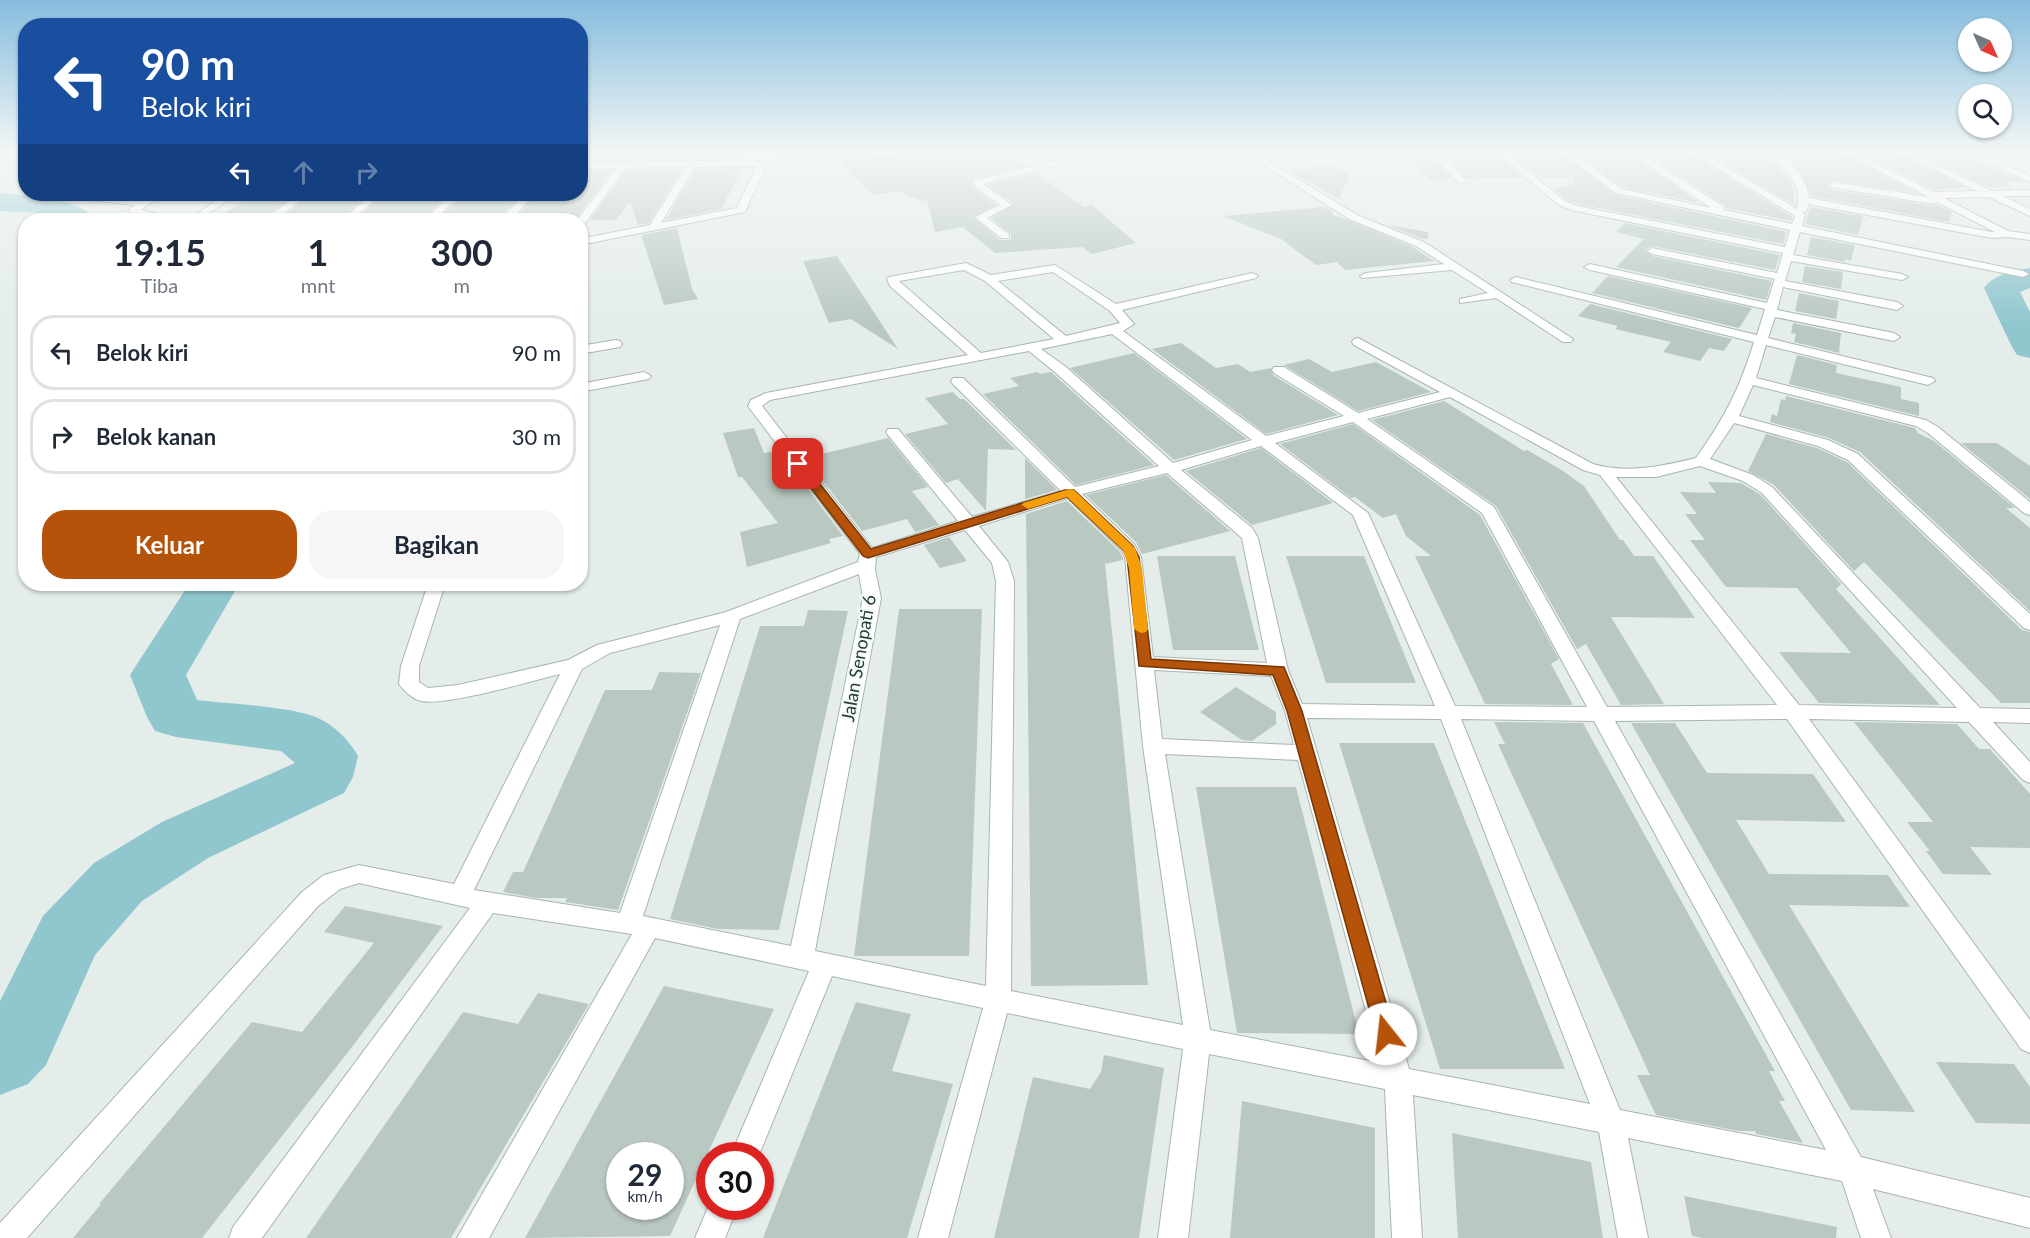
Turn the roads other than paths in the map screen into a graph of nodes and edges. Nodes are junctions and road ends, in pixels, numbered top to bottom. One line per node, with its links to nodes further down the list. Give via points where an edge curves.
1 (134, 209): 13 (street)
2 (665, 209): 16 (street)
3 (740, 209): 16 (street)
4 (998, 209): 19 (street, via 980,216)
5 (1340, 209): 24 (street, via 1412,240)
6 (1578, 209): 23 (street)
7 (1700, 209): 14 (street)
8 (1719, 209): 14 (street)
9 (1790, 209): 15 (street)
10 (1802, 209): 15 (street)
11 (1852, 209): 18 (street, via 1987,234)
12 (1960, 209): 18 (street)
13 (146, 213)
14 (1729, 215): 17 (street)
15 (1800, 215): 17 (street)
16 (653, 228): 21 (street)
17 (1796, 228): 23 (street); 26 (street)
18 (2008, 234): 20 (street)
19 (1005, 236)
20 (2030, 237)
21 (588, 240)
22 (1652, 251): 32 (street)
23 (1788, 254): 29 (street); 32 (street)
24 (1455, 266): 28 (street); 33 (street)
25 (1590, 267): 37 (street)
26 (2023, 274)
27 (1252, 276): 36 (street)
28 (1366, 276)
29 (1902, 277)
30 (989, 279): 36 (street, via 1055,268); 41 (street); 47 (street, via 961,265 892,281)
31 (1516, 280): 42 (street)
32 (1780, 280): 35 (street); 37 (street)
33 (1498, 294): 34 (street); 40 (street)
34 (1464, 301)
35 (1897, 306)
36 (1114, 308): 38 (street, via 1128,322)
37 (1770, 310): 39 (street); 42 (street)
38 (1114, 330): 41 (street); 58 (street)
39 (1894, 337)
40 (1567, 339)
41 (1063, 340): 45 (street)
42 (1761, 340): 50 (street); 52 (street)
43 (1358, 342): 54 (street)
44 (616, 344): 46 (street)
45 (1031, 347): 47 (street); 60 (street)
46 (588, 349)
47 (977, 356): 66 (street, Jalan Senopati 6, via 766,397 756,403 756,410)
48 (1279, 370): 56 (street)
49 (644, 376): 53 (street)
50 (1749, 380): 55 (street); 63 (street, via 1921,423)
51 (958, 381): 62 (street)
52 (1928, 381)
53 (588, 386)
54 (1451, 393): 56 (street); 61 (street, via 1578,463)
55 (1731, 418): 59 (street); 69 (street, via 1849,454)
56 (1358, 419): 58 (street); 76 (street, via 1488,510)
57 (893, 432): 65 (street)
58 (1264, 441): 60 (street); 74 (street, via 1360,513)
59 (1701, 461): 61 (street, via 1656,472); 77 (street, via 1748,478 1767,490)
60 (1170, 468): 62 (street); 72 (street, via 1249,534)
61 (1605, 472): 75 (street)
62 (1070, 493): 65 (street); 70 (street, via 1133,557)
63 (2023, 499): 64 (street)
64 (2030, 510)
65 (969, 523): 66 (street); 86 (street, via 1000,562 1005,581)
66 (866, 560): 68 (street); 85 (street, Jalan Senopati 6, via 872,598)
67 (434, 591): 71 (street, via 410,666 409,684 424,695)
68 (732, 616): 71 (street, via 603,649); 84 (street)
69 (2030, 624)
70 (1144, 663): 72 (street); 79 (street)
71 (574, 665): 82 (street)
72 (1278, 670): 73 (street)
73 (1295, 711): 74 (street); 80 (street)
74 (1448, 712): 76 (street); 90 (street)
75 (1793, 712): 76 (street); 77 (street); 88 (street)
76 (1600, 714): 92 (street)
77 (1974, 714): 78 (street); 81 (street)
78 (2030, 716)
79 (1153, 746): 80 (street); 87 (street)
80 (1305, 753): 89 (street)
81 (2030, 775)
82 (460, 895): 83 (street); 95 (street, via 358,874 321,888)
83 (487, 903): 84 (street); 96 (street)
84 (639, 925): 85 (street); 97 (street)
85 (812, 962): 86 (street); 91 (street, Jalan Senopati 6)
86 (998, 1000): 87 (street); 99 (street)
87 (1198, 1038): 89 (street); 100 (street)
88 (2030, 1041)
89 (1398, 1078): 90 (street); 101 (street)
90 (1611, 1121): 92 (street); 102 (street)
91 (749, 1142)
92 (1852, 1169): 93 (street); 103 (street)
93 (2030, 1213)
94 (717, 1220): 98 (street)
95 (7, 1238)
96 (244, 1238)
97 (472, 1238)
98 (710, 1238)
99 (933, 1238)
100 (1173, 1238)
101 (1407, 1238)
102 (1633, 1238)
103 (1876, 1238)

